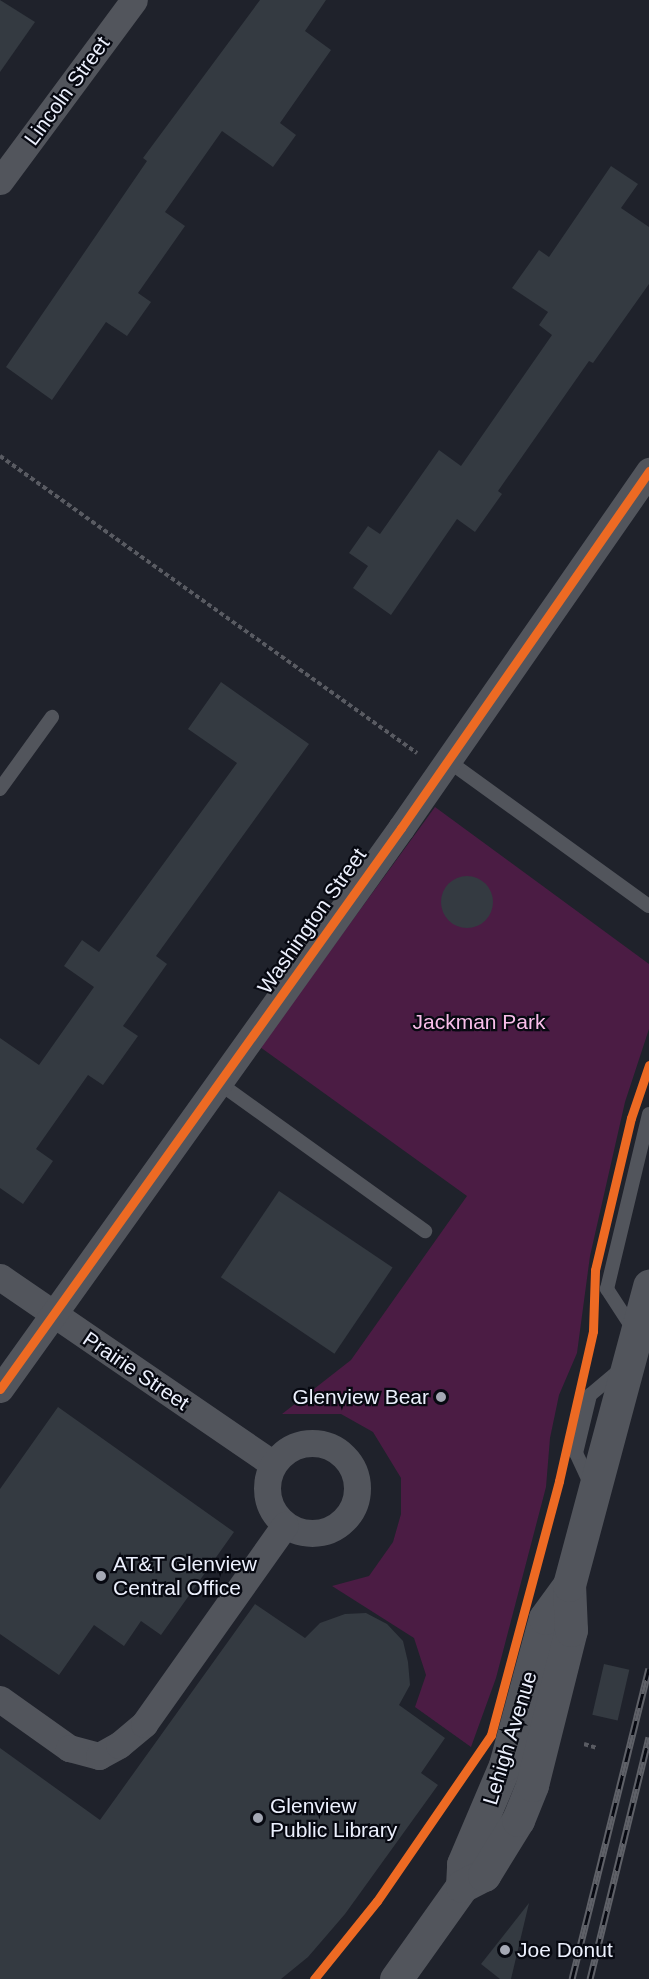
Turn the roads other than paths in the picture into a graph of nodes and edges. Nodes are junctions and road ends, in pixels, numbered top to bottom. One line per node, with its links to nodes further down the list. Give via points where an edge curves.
1 (134, 0): 2 (street, Lincoln Street)
2 (0, 181)
3 (649, 471): 5 (street, Washington Street)
4 (52, 717): 6 (lane)
5 (444, 765): 7 (lane); 8 (street, Washington Street)
6 (0, 789)
7 (649, 906)
8 (219, 1083): 10 (lane); 13 (street, Washington Street)
9 (649, 1114): 14 (lane, via 606,1289)
10 (425, 1231)
11 (0, 1277): 13 (street, Prairie Street)
12 (649, 1286): 14 (street, Lehigh Avenue)
13 (54, 1315): 15 (street, Washington Street); 16 (street, Prairie Street)
14 (639, 1341): 19 (street, Lehigh Avenue, via 569,1585 545,1618 505,1765 463,1863 462,1886)
15 (0, 1389)
16 (273, 1464): 17 (street, via 266,1490 275,1515); 17 (street, via 295,1445 309,1442 337,1450 355,1473 356,1501 339,1524 312,1533)
17 (285, 1525): 18 (street, via 144,1724 119,1744 99,1756 69,1748)
18 (0, 1699)
19 (396, 1979)

